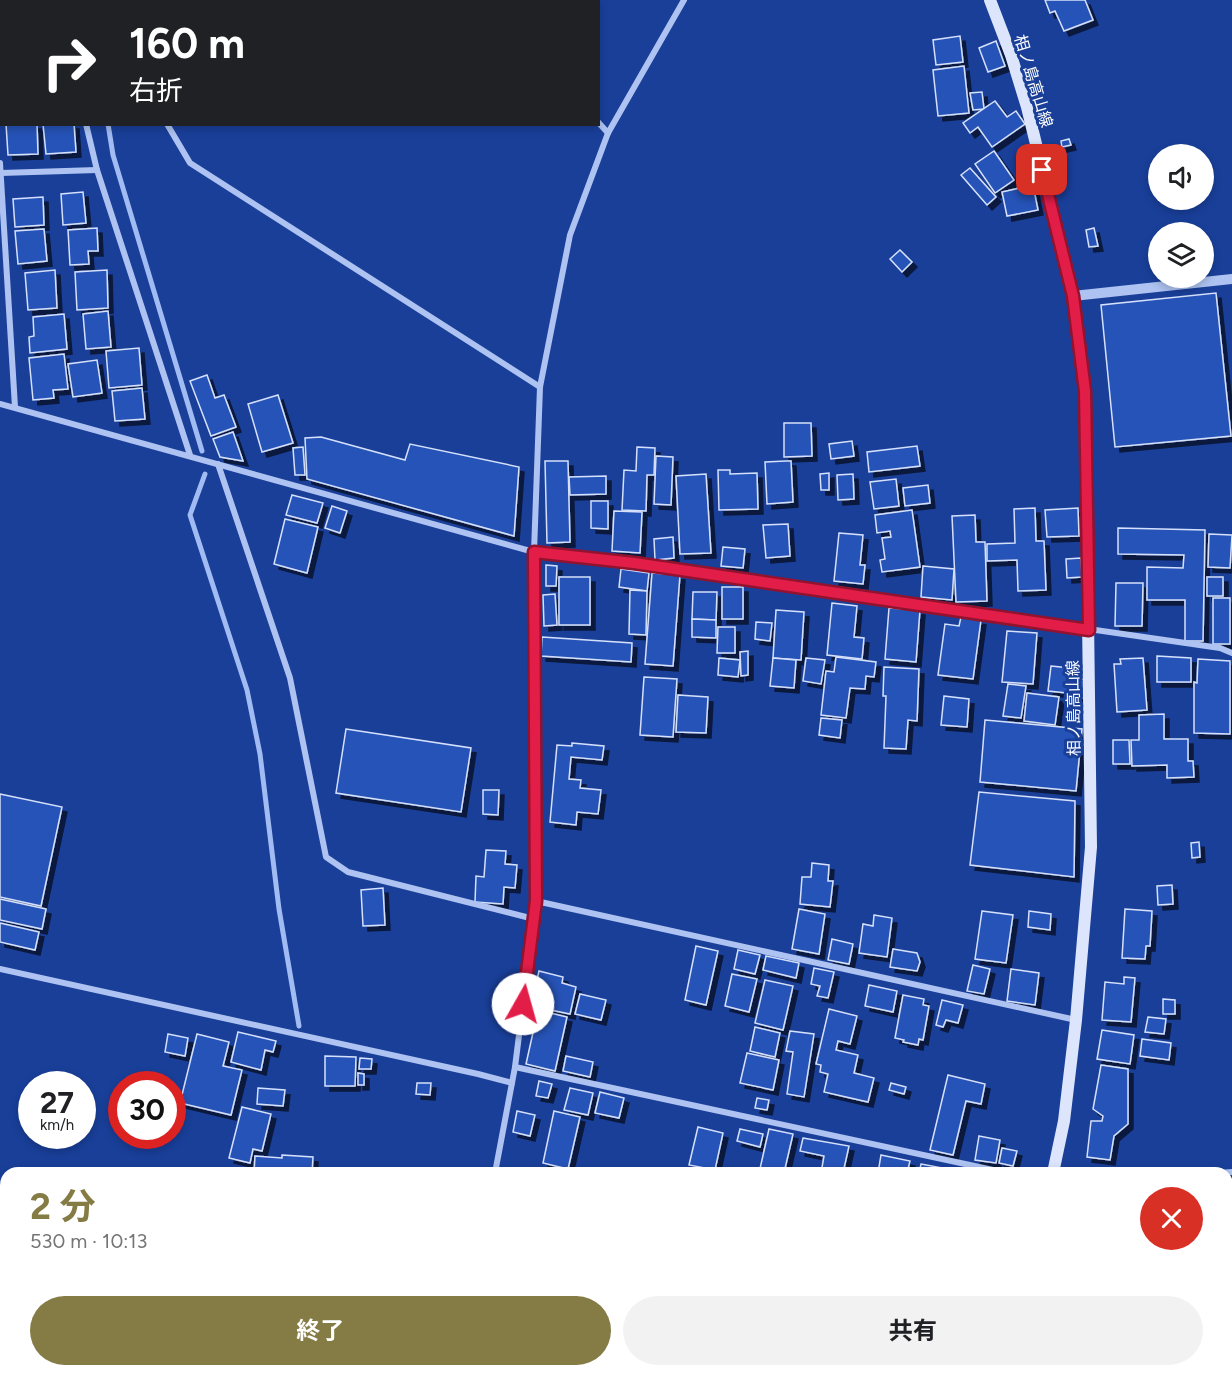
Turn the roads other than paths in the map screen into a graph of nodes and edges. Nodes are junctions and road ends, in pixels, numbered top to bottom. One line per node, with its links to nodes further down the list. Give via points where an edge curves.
1 (684, 0): 6 (street)
2 (990, 0): 12 (main road, 相ノ島高山線, via 1027,107)
3 (600, 124): 6 (street)
4 (87, 126): 8 (street)
5 (168, 126): 13 (street, via 190,163)
6 (608, 133): 13 (street, via 570,235)
7 (0, 163): 9 (street)
8 (98, 170): 9 (street); 16 (street)
9 (1, 172): 10 (street)
10 (3, 248): 15 (street)
11 (1232, 279): 12 (street)
12 (1073, 296): 19 (main road, 相ノ島高山線, via 1085,391)
13 (540, 387): 18 (street)
14 (0, 404): 15 (street)
15 (15, 408): 16 (street)
16 (190, 455): 17 (street)
17 (218, 464): 18 (street); 22 (street, via 290,678 326,857 348,872)
18 (534, 552): 19 (street); 21 (street)
19 (1089, 630): 20 (street, via 1220,648); 24 (main road, 相ノ島高山線, via 1091,847)
20 (1232, 653)
21 (536, 901): 22 (street); 24 (street)
22 (534, 919): 25 (street)
23 (0, 969): 26 (street)
24 (1076, 1020): 29 (main road, 相ノ島高山線)
25 (515, 1067): 26 (street); 28 (street)
26 (512, 1083): 27 (street)
27 (496, 1167)
28 (979, 1167)
29 (1054, 1167)

